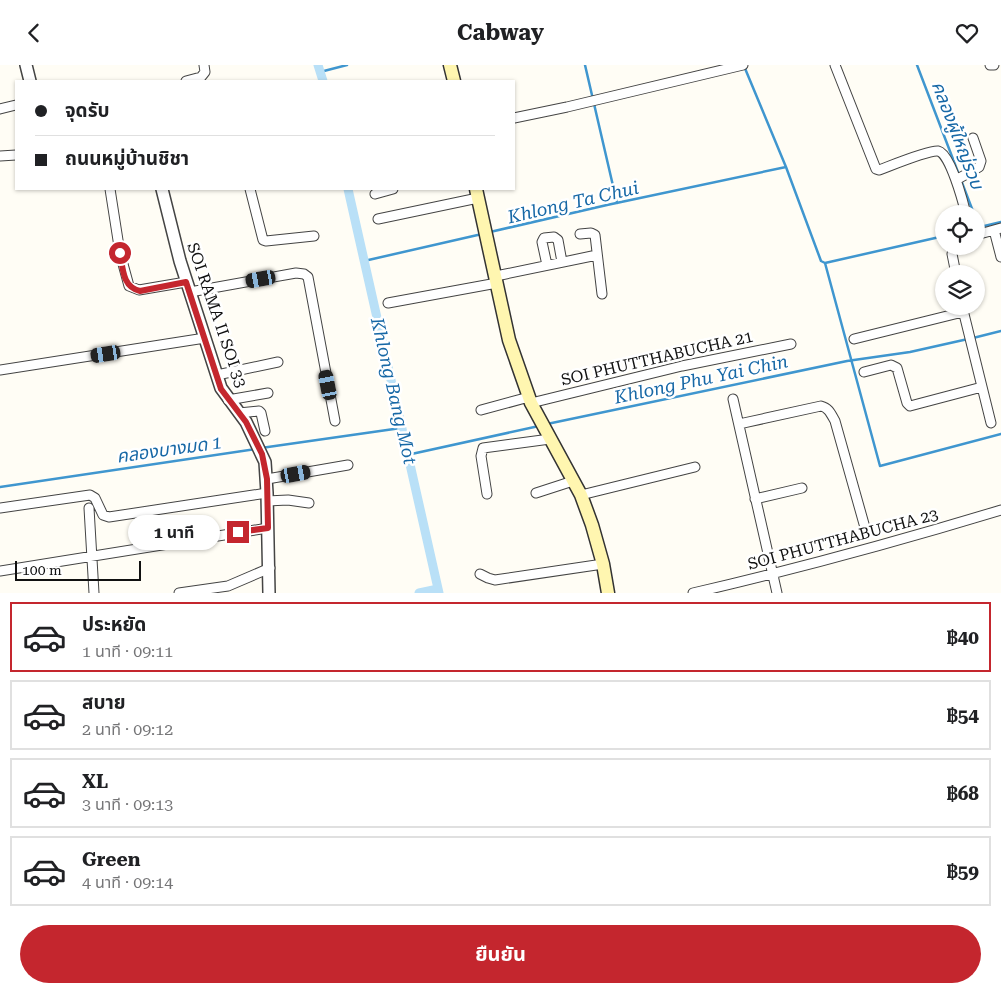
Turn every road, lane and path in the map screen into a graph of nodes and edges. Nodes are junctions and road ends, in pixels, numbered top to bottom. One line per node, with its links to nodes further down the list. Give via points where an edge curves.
1 (26, 65): 8 (street)
2 (204, 65): 9 (street, via 202,77)
3 (450, 65): 10 (main road)
4 (835, 65): 17 (street, via 876,169 879,171 939,151 945,155)
5 (990, 65): 6 (street)
6 (994, 65)
7 (740, 66): 13 (street)
8 (30, 80)
9 (190, 80)
10 (454, 80)
11 (15, 105): 12 (street)
12 (0, 109)
13 (515, 118)
14 (973, 138): 17 (street, via 981,164)
15 (15, 155): 16 (street)
16 (0, 156)
17 (956, 180): 24 (street)
18 (110, 190): 34 (street, via 129,287 140,291)
19 (162, 190): 34 (street, SOI RAMA II SOI 33)
20 (250, 190): 28 (street, via 263,240)
21 (389, 190): 23 (street)
22 (477, 193): 25 (street); 33 (main road)
23 (375, 194)
24 (963, 205)
25 (378, 219)
26 (997, 229): 30 (street)
27 (580, 234): 29 (street, via 594,233)
28 (314, 236)
29 (596, 255): 31 (street); 35 (street)
30 (1001, 257)
31 (562, 262): 32 (street); 32 (street, via 558,239 544,238 542,243)
32 (547, 265): 33 (street)
33 (496, 279): 36 (street); 50 (main road, via 509,340)
34 (188, 287): 39 (street, SOI RAMA II SOI 33); 53 (street, via 296,273 308,277)
35 (602, 294)
36 (388, 303)
37 (940, 315): 40 (street)
38 (964, 315): 46 (street)
39 (205, 338): 43 (street); 45 (street, SOI RAMA II SOI 33)
40 (854, 339)
41 (791, 345): 50 (street, SOI PHUTTHABUCHA 21)
42 (278, 362): 45 (street)
43 (0, 370)
44 (864, 372): 46 (street, via 891,365 897,368 906,403 910,406)
45 (216, 375): 49 (street, SOI RAMA II SOI 33)
46 (982, 387): 54 (street)
47 (268, 393): 49 (street)
48 (733, 399): 55 (street)
49 (228, 400): 52 (street, SOI RAMA II SOI 33)
50 (530, 400): 51 (street, SOI PHUTTHABUCHA 21); 56 (main road)
51 (481, 410)
52 (239, 413): 57 (street, via 259,411); 60 (street, SOI RAMA II SOI 33, via 260,449)
53 (335, 421)
54 (991, 423)
55 (738, 424): 67 (street); 72 (street, via 826,407 835,421)
56 (545, 430): 61 (main road); 64 (street, via 483,448 481,456)
57 (265, 431)
58 (348, 465): 60 (street)
59 (695, 467): 65 (street)
60 (267, 479): 66 (street, SOI RAMA II SOI 33)
61 (573, 481): 63 (street); 65 (main road)
62 (802, 488): 67 (street)
63 (536, 493)
64 (487, 495)
65 (581, 495): 75 (main road)
66 (268, 497): 68 (street); 69 (street, via 109,517 103,515 95,498 90,495); 73 (street, SOI RAMA II SOI 33)
67 (755, 499): 79 (street)
68 (309, 503)
69 (0, 508)
70 (89, 508): 74 (street)
71 (1001, 510): 79 (street, SOI PHUTTHABUCHA 23)
72 (864, 524)
73 (263, 529): 74 (street); 76 (street, SOI RAMA II SOI 33)
74 (91, 556): 77 (street); 80 (street)
75 (603, 564): 78 (street, via 495,580); 83 (main road)
76 (270, 568): 81 (street, via 228,586); 82 (street, SOI RAMA II SOI 33)
77 (0, 571)
78 (480, 574)
79 (772, 574): 84 (street, SOI PHUTTHABUCHA 23); 85 (street)
80 (94, 593)
81 (179, 593)
82 (269, 593)
83 (608, 593)
84 (693, 593)
85 (777, 593)

